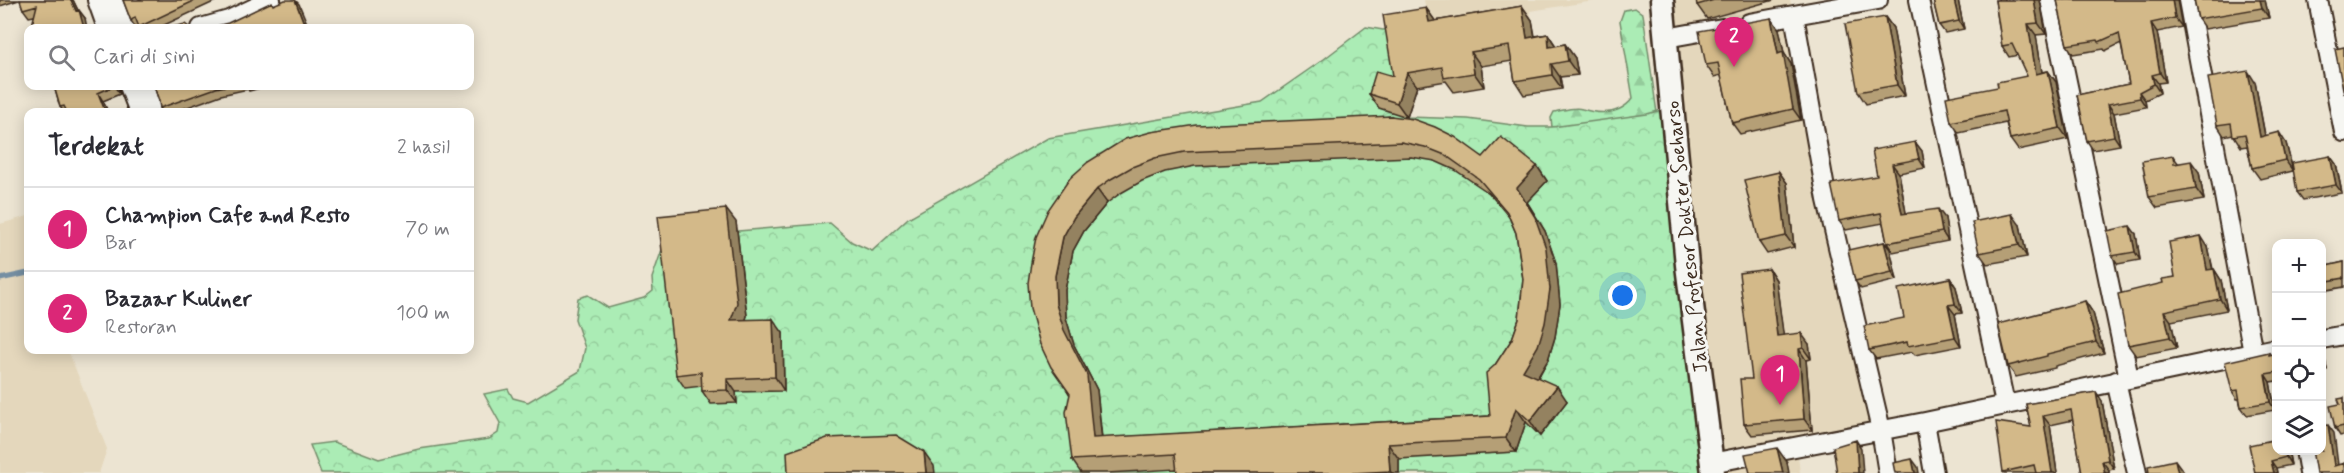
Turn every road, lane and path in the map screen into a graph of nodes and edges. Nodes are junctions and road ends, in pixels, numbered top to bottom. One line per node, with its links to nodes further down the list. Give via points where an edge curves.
1 (96, 0): 10 (street)
2 (271, 0): 11 (street)
3 (1662, 0): 12 (street, Jalan Profesor Dokter Soeharso)
4 (1878, 0): 9 (street)
5 (1919, 0): 24 (street)
6 (2050, 0): 23 (street)
7 (2188, 0): 22 (street)
8 (2318, 0): 13 (street)
9 (1794, 15): 12 (street); 26 (street, via 1827,200)
10 (114, 18)
11 (215, 24)
12 (1666, 38): 28 (street, Jalan Profesor Dokter Soeharso, via 1687,265)
13 (2337, 57): 18 (street)
14 (131, 90): 16 (street)
15 (146, 90): 17 (street)
16 (137, 108)
17 (153, 108)
18 (2344, 132)
19 (2344, 335): 20 (street)
20 (2326, 338)
21 (2272, 349): 22 (street)
22 (2253, 353): 23 (street)
23 (2123, 380): 24 (street); 31 (street)
24 (2005, 404): 25 (street)
25 (1925, 422): 26 (street); 30 (street)
26 (1881, 430): 28 (street); 29 (street)
27 (2306, 455): 32 (street)
28 (1712, 468)
29 (1888, 473)
30 (1934, 473)
31 (2137, 473)
32 (2309, 473)

